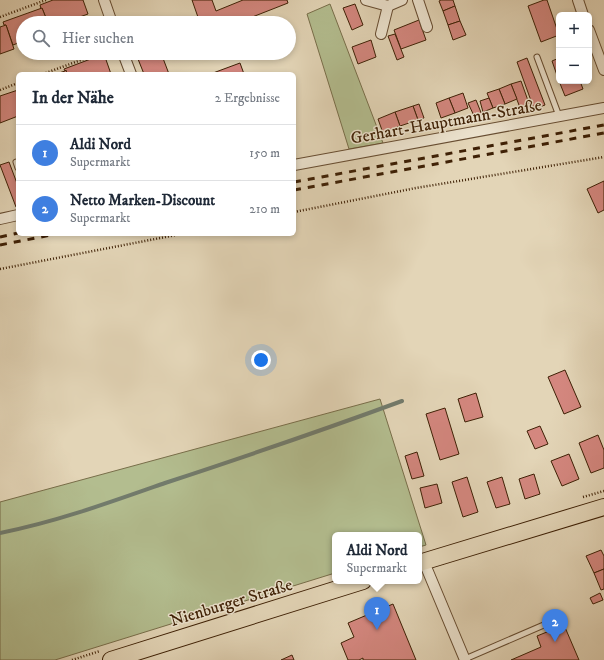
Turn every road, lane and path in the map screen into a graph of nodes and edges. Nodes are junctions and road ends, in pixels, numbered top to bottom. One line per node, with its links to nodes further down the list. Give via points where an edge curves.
1 (46, 0): 10 (path)
2 (104, 0): 9 (street)
3 (366, 0): 7 (street)
4 (402, 0): 7 (street)
5 (418, 0): 11 (street)
6 (578, 0): 8 (street)
7 (388, 6): 12 (street)
8 (582, 12)
9 (110, 16)
10 (0, 17)
11 (427, 27)
12 (381, 34)
13 (592, 38): 17 (street)
14 (537, 57): 23 (lane)
15 (81, 60): 18 (path)
16 (126, 60): 19 (street)
17 (604, 70)
18 (48, 72)
19 (130, 72)
20 (16, 84): 21 (path)
21 (0, 90)
22 (604, 108): 23 (street, Gerhart-Hauptmann-Straße)
23 (559, 116): 25 (street, Gerhart-Hauptmann-Straße)
24 (604, 157): 26 (path, via 416,188)
25 (296, 165)
26 (296, 212)
27 (16, 216): 28 (street)
28 (0, 218)
29 (171, 236): 30 (path)
30 (0, 269)
31 (604, 507): 32 (main road)
32 (422, 563): 36 (street)
33 (353, 584): 35 (main road, Nienburger Straße)
34 (553, 621): 36 (lane)
35 (111, 660)
36 (465, 660)

